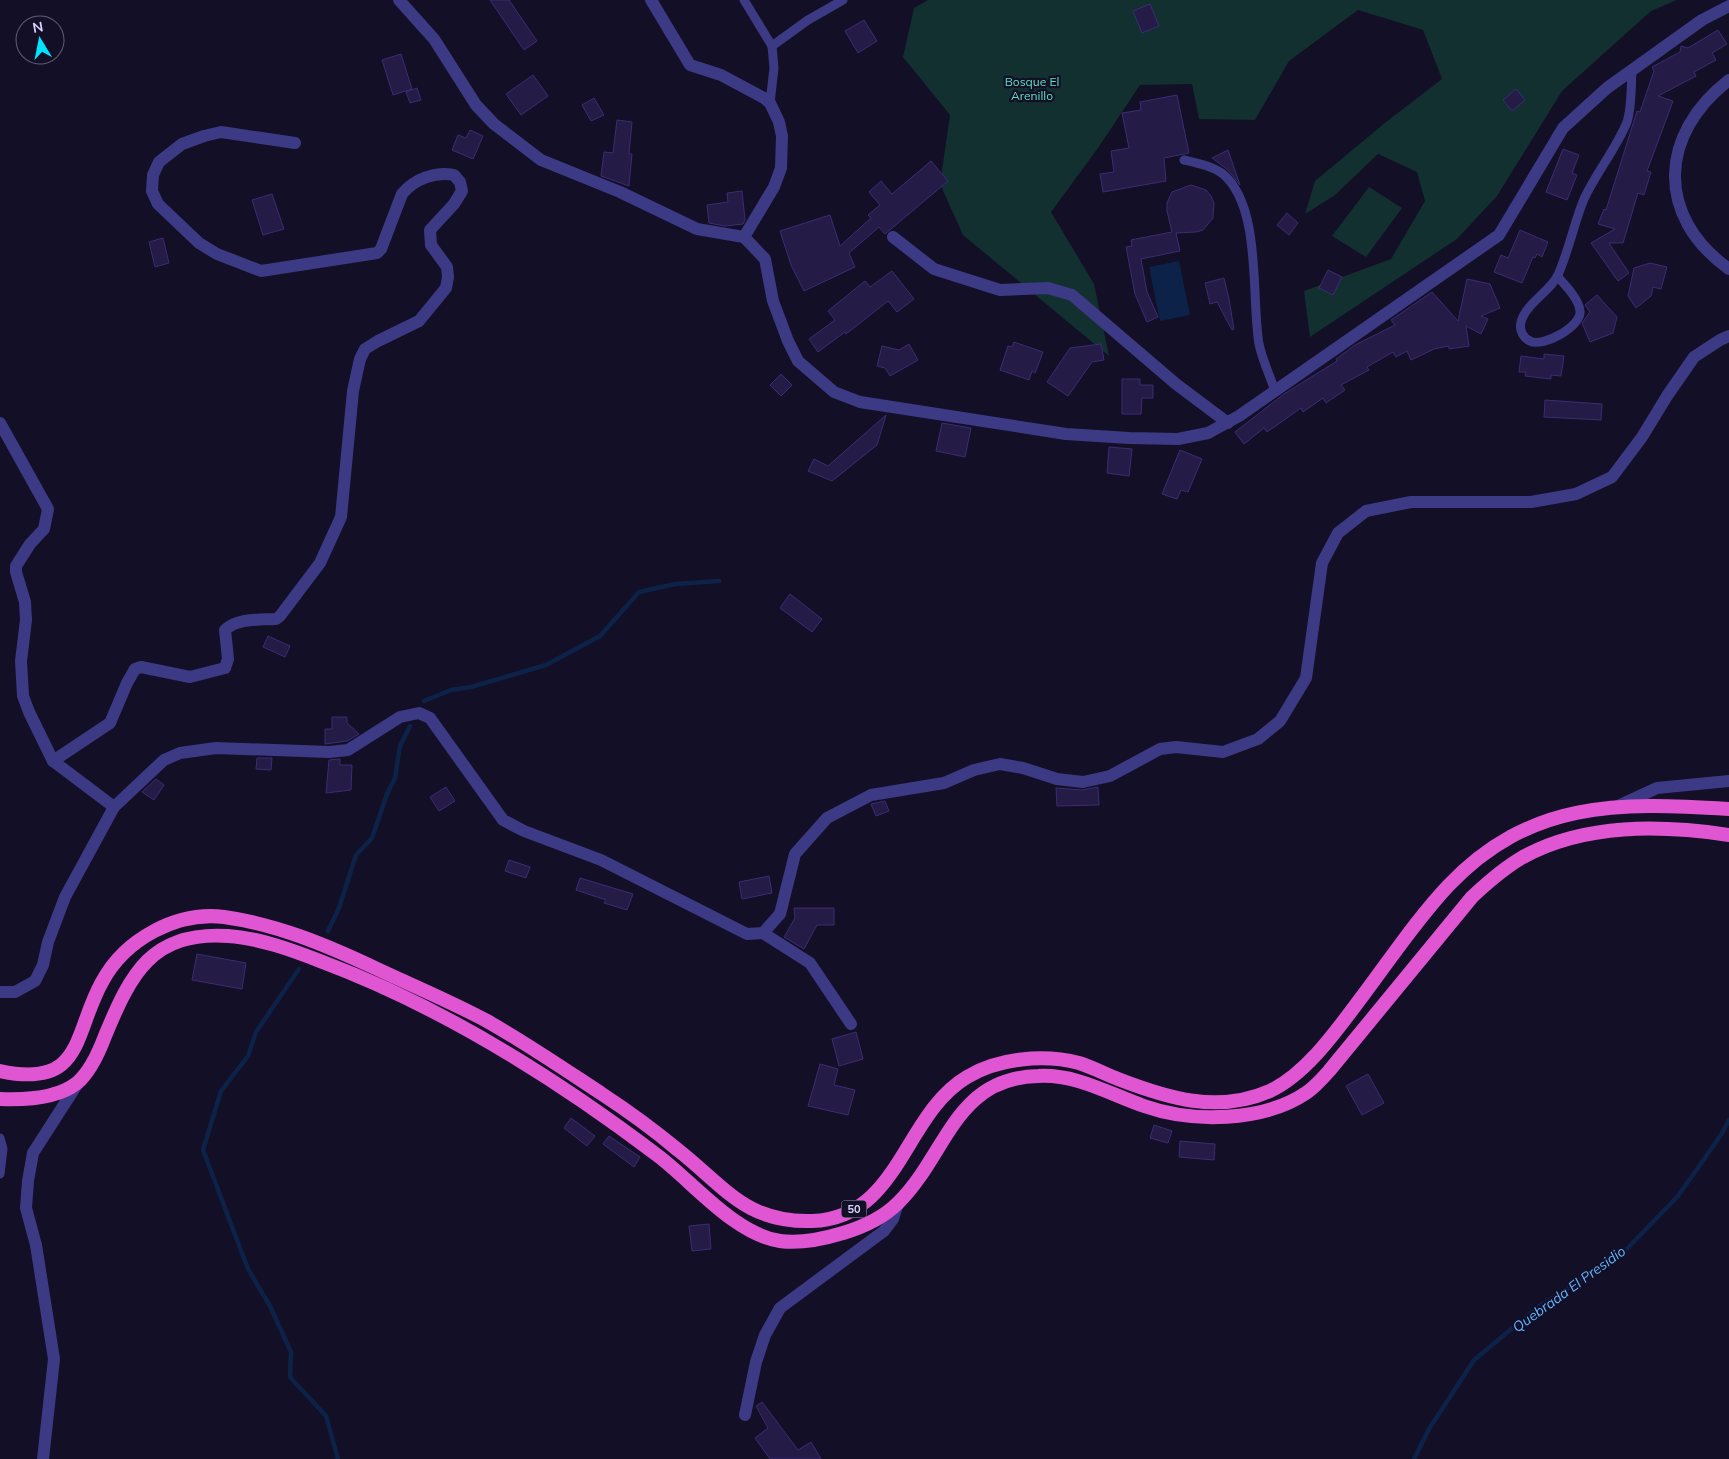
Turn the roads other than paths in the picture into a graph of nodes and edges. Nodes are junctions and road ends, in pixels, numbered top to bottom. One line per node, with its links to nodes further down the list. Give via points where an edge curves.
1 (399, 0): 12 (street, via 434,38 476,105 494,124 541,160 620,192 697,229)
2 (651, 0): 9 (street, via 690,65 721,75)
3 (744, 0): 6 (lane)
4 (843, 0): 6 (lane)
5 (1729, 6): 7 (street, via 1702,20)
6 (772, 46): 9 (lane, via 774,68)
7 (1632, 69): 15 (lane, via 1627,121 1585,198); 17 (street, via 1563,128 1499,235)
8 (1729, 80): 14 (street, via 1708,96 1688,123 1673,174 1680,207 1694,234)
9 (770, 103): 12 (street, via 780,122 781,168 774,187)
10 (295, 143): 20 (street, via 221,132 204,136 182,144 159,162 153,175 152,191 158,204 199,243 217,254 261,271 377,253 408,187 436,173 454,175 462,191 430,230 429,238 430,245 447,267 446,288 419,321 378,340 365,350 360,359 341,517 320,563 280,616 230,624 224,630 228,659 224,668 190,678 141,667 135,669 110,723)
11 (1184, 160): 17 (lane, via 1223,174 1239,198 1253,250 1259,344)
12 (744, 237): 19 (street, via 765,259 773,301 798,361 834,392 860,402 1066,434 1129,438 1178,438 1208,433)
13 (893, 237): 19 (street, via 934,269 1000,290 1048,288 1072,295 1176,384)
14 (1729, 269)
15 (1557, 276): 15 (lane, via 1524,314 1520,324 1522,334 1534,343 1563,333 1579,318 1578,305)
16 (1729, 336): 26 (street, via 1694,358 1642,438 1612,477 1576,494 1531,502 1411,502 1366,511 1338,533 1322,562 1306,678 1280,721 1258,739 1223,752 1176,747 1160,749 1110,776 1083,782 1057,779 1000,764 974,770 944,783 871,795 828,818 795,854 780,914)
17 (1275, 391): 19 (street)
18 (0, 423): 20 (street, via 48,509 44,529 18,559 16,572 26,620 21,661 23,696)
19 (1228, 423)
20 (53, 761): 22 (street)
21 (1729, 781): 23 (street, via 1657,788)
22 (114, 807): 26 (street, via 164,760 180,753 216,748 348,750 400,717 419,713 430,718 503,820 600,860 747,934); 27 (street, via 64,897 35,981 15,992)
23 (1617, 807): 24 (highway, 50, via 1652,805); 29 (highway, 50, via 1540,822 1510,835 1476,860 1446,888 1334,1035 1291,1078 1268,1092 1240,1100 1192,1103 1157,1094 1081,1063 1054,1059 1022,1060 990,1067 966,1077 930,1112 874,1197 850,1212 822,1221 783,1220 765,1216 741,1204 678,1150 605,1096 492,1024 442,998 339,950 272,928 221,917 184,919 152,932 127,950 100,984 73,1054 55,1069 32,1075)
24 (1729, 809)
25 (1729, 835): 34 (highway, 50, via 1677,830 1618,830 1561,840 1523,857 1472,897 1330,1071 1308,1092 1262,1112 1229,1117 1150,1109 1070,1078 1050,1076 1019,1078 981,1093 966,1106)
26 (763, 933): 28 (street, via 810,963)
27 (0, 992)
28 (852, 1024)
29 (0, 1071)
30 (78, 1083): 31 (highway, via 58,1093 15,1100); 34 (highway, 50, via 96,1057 118,1008 147,959 168,944 195,936 232,936 280,947 340,968 452,1022 516,1058 604,1116 663,1159 732,1218 777,1241 826,1238 856,1229); 36 (street, via 33,1153 28,1181 26,1208 36,1245 54,1359)
31 (0, 1099)
32 (0, 1138): 33 (lane)
33 (0, 1174)
34 (898, 1203): 35 (street, via 893,1219 884,1231 780,1308 765,1335 756,1362)
35 (745, 1415)
36 (43, 1459)

